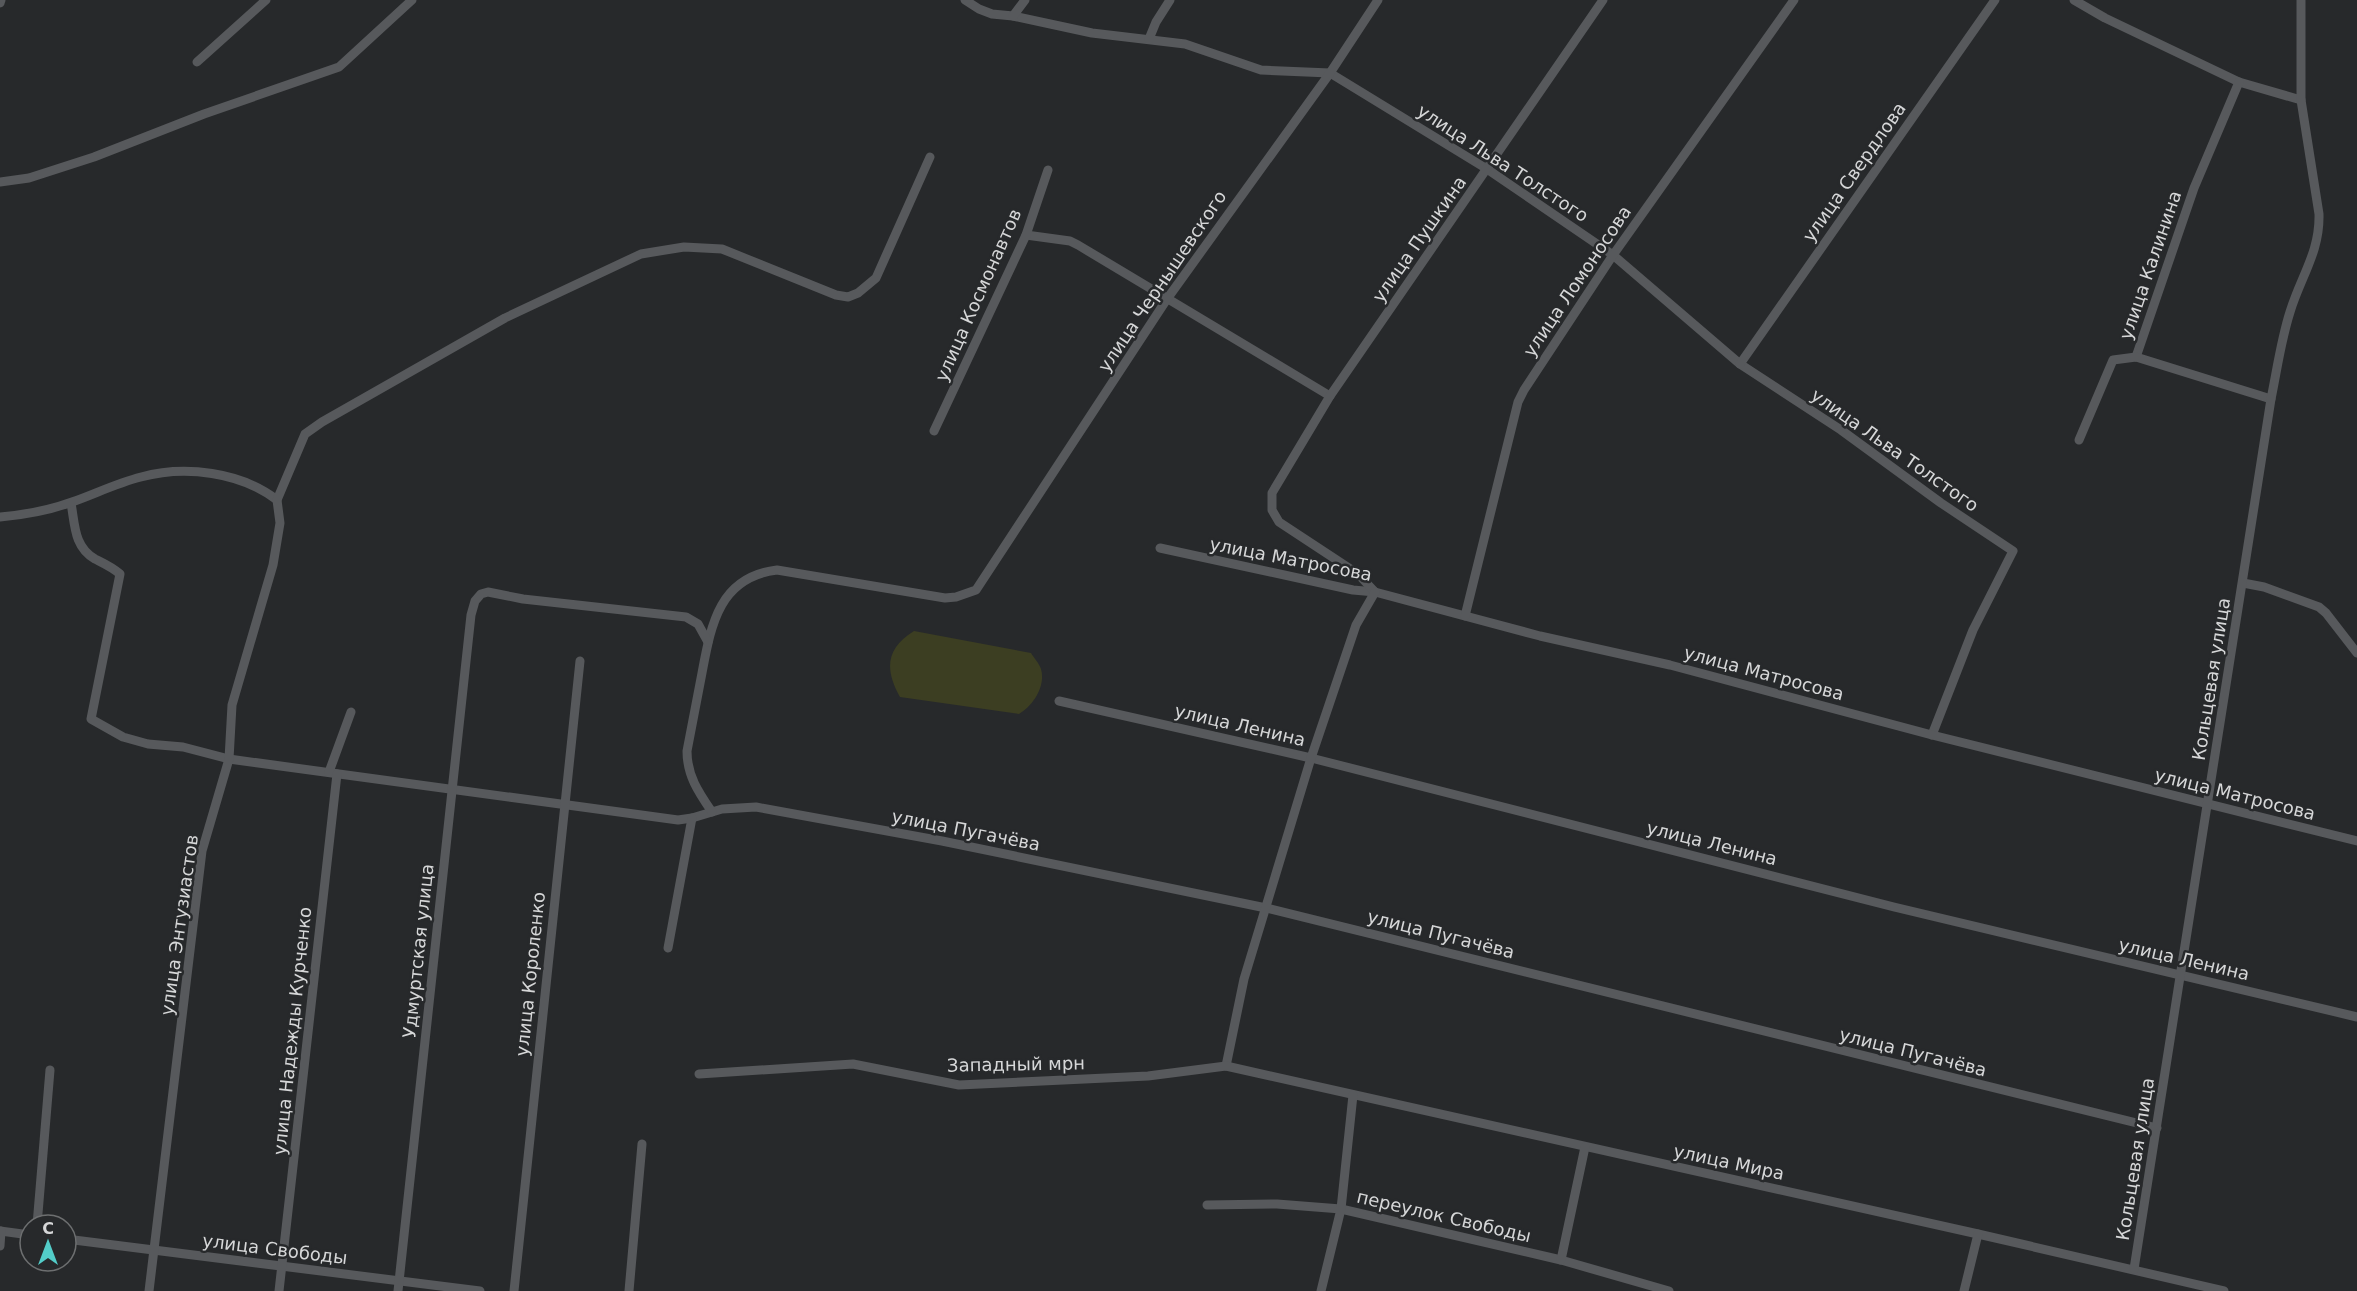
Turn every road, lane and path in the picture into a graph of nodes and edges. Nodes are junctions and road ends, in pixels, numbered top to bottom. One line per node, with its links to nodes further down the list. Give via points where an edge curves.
1 (266, 0): 14 (street)
2 (412, 0): 21 (street, via 339,67 94,157 29,178)
3 (965, 0): 12 (street, улица Льва Толстого, via 992,14)
4 (1025, 0): 12 (street)
5 (1170, 0): 13 (street)
6 (1378, 0): 15 (street, улица Чернышевского)
7 (1603, 0): 19 (street, улица Пушкина)
8 (1794, 0): 23 (street, улица Ломоносова)
9 (1995, 0): 26 (street, улица Свердлова)
10 (2074, 0): 16 (street)
11 (2301, 0): 17 (street, Кольцевая улица)
12 (1013, 16): 13 (street, улица Льва Толстого, via 1092,33)
13 (1149, 39): 15 (street, улица Льва Толстого, via 1185,44 1261,70)
14 (197, 62)
15 (1330, 73): 19 (street, улица Льва Толстого); 24 (street, улица Чернышевского)
16 (2239, 82): 17 (street); 25 (street, улица Калинина, via 2194,188)
17 (2301, 100): 28 (street, Кольцевая улица, via 2319,228 2317,246 2289,314)
18 (930, 157): 31 (street, via 876,278 858,293 848,297 836,295 722,249 684,247 641,254 505,318 310,429)
19 (1487, 169): 23 (street, улица Льва Толстого); 27 (street, улица Пушкина)
20 (1048, 170): 22 (street, улица Космонавтов)
21 (0, 182)
22 (1026, 235): 24 (street, via 1070,242); 29 (street, улица Космонавтов)
23 (1613, 255): 26 (street, улица Льва Толстого); 37 (street, улица Ломоносова, via 1518,402)
24 (1167, 299): 27 (street); 38 (street, улица Чернышевского, via 981,586 966,595 945,598 766,571 746,579 727,596 713,622)
25 (2136, 357): 28 (street); 30 (street, улица Калинина, via 2113,360)
26 (1740, 364): 43 (street, улица Льва Толстого, via 2013,551 1973,630)
27 (1330, 396): 36 (street, улица Пушкина, via 1275,484 1270,501 1279,522 1358,574)
28 (2271, 399): 35 (street, Кольцевая улица)
29 (934, 431)
30 (2079, 440)
31 (277, 500): 32 (street, via 231,477 174,472 144,476); 45 (street, улица Энтузиастов, via 279,523 273,565 232,705)
32 (71, 503): 33 (street); 45 (street, улица Пугачёва, via 79,545 120,574 91,719 148,744 183,747)
33 (0, 517)
34 (1160, 548): 36 (street, улица Матросова)
35 (2243, 583): 39 (street, via 2319,608); 49 (street, Кольцевая улица)
36 (1375, 592): 37 (street, улица Матросова); 44 (street, via 1356,625)
37 (1465, 616): 43 (street, улица Матросова, via 1670,665)
38 (708, 642): 47 (street, Удмуртская улица, via 698,624 686,617 481,594 471,615); 50 (street, via 687,765)
39 (2357, 653)
40 (580, 661): 48 (street, улица Короленко)
41 (1059, 701): 44 (street, улица Ленина)
42 (351, 712): 46 (street, улица Надежды Курченко)
43 (1932, 735): 49 (street, улица Матросова)
44 (1311, 758): 53 (street); 55 (street, улица Ленина, via 1894,907)
45 (229, 759): 46 (street, улица Пугачёва); 72 (street, улица Энтузиастов, via 202,851)
46 (333, 773): 47 (street, улица Пугачёва); 74 (street, улица Надежды Курченко)
47 (451, 789): 48 (street, улица Пугачёва); 76 (street, Удмуртская улица)
48 (565, 804): 51 (street, улица Пугачёва, via 678,820); 81 (street, улица Короленко)
49 (2207, 804): 52 (street, улица Матросова); 55 (street, Кольцевая улица)
50 (712, 812): 51 (street, улица Пугачёва); 53 (street, улица Пугачёва, via 756,807)
51 (692, 818): 54 (street)
52 (2357, 841)
53 (1266, 908): 57 (street, via 1244,979); 61 (street, улица Пугачёва)
54 (668, 948)
55 (2181, 975): 56 (street, улица Ленина); 61 (street, Кольцевая улица)
56 (2357, 1017)
57 (1226, 1066): 59 (street, Западный мрн, via 1148,1076 959,1085 853,1064); 60 (street, улица Мира)
58 (50, 1070): 66 (street)
59 (699, 1074)
60 (1353, 1095): 63 (street, улица Мира); 65 (street)
61 (2157, 1128): 75 (street, Кольцевая улица)
62 (642, 1144): 82 (street)
63 (1585, 1147): 69 (street, улица Мира); 73 (street)
64 (1207, 1204): 65 (street, переулок Свободы)
65 (1341, 1209): 73 (street, переулок Свободы); 83 (street)
66 (38, 1213)
67 (1, 1231): 68 (street); 71 (street)
68 (18, 1233)
69 (1978, 1234): 75 (street, улица Мира); 85 (street)
70 (78, 1241): 72 (street, улица Свободы)
71 (0, 1246)
72 (155, 1251): 74 (street, улица Свободы); 78 (street, улица Энтузиастов)
73 (1561, 1260): 84 (street, переулок Свободы)
74 (283, 1267): 76 (street, улица Свободы); 79 (street, улица Надежды Курченко)
75 (2134, 1269): 77 (street, улица Мира)
76 (399, 1286): 80 (street, улица Свободы)
77 (2194, 1288): 86 (street, улица Мира)
78 (149, 1291)
79 (279, 1291)
80 (480, 1291)
81 (514, 1291)
82 (630, 1291)
83 (1321, 1291)
84 (1669, 1291)
85 (1964, 1291)
86 (2224, 1291)

